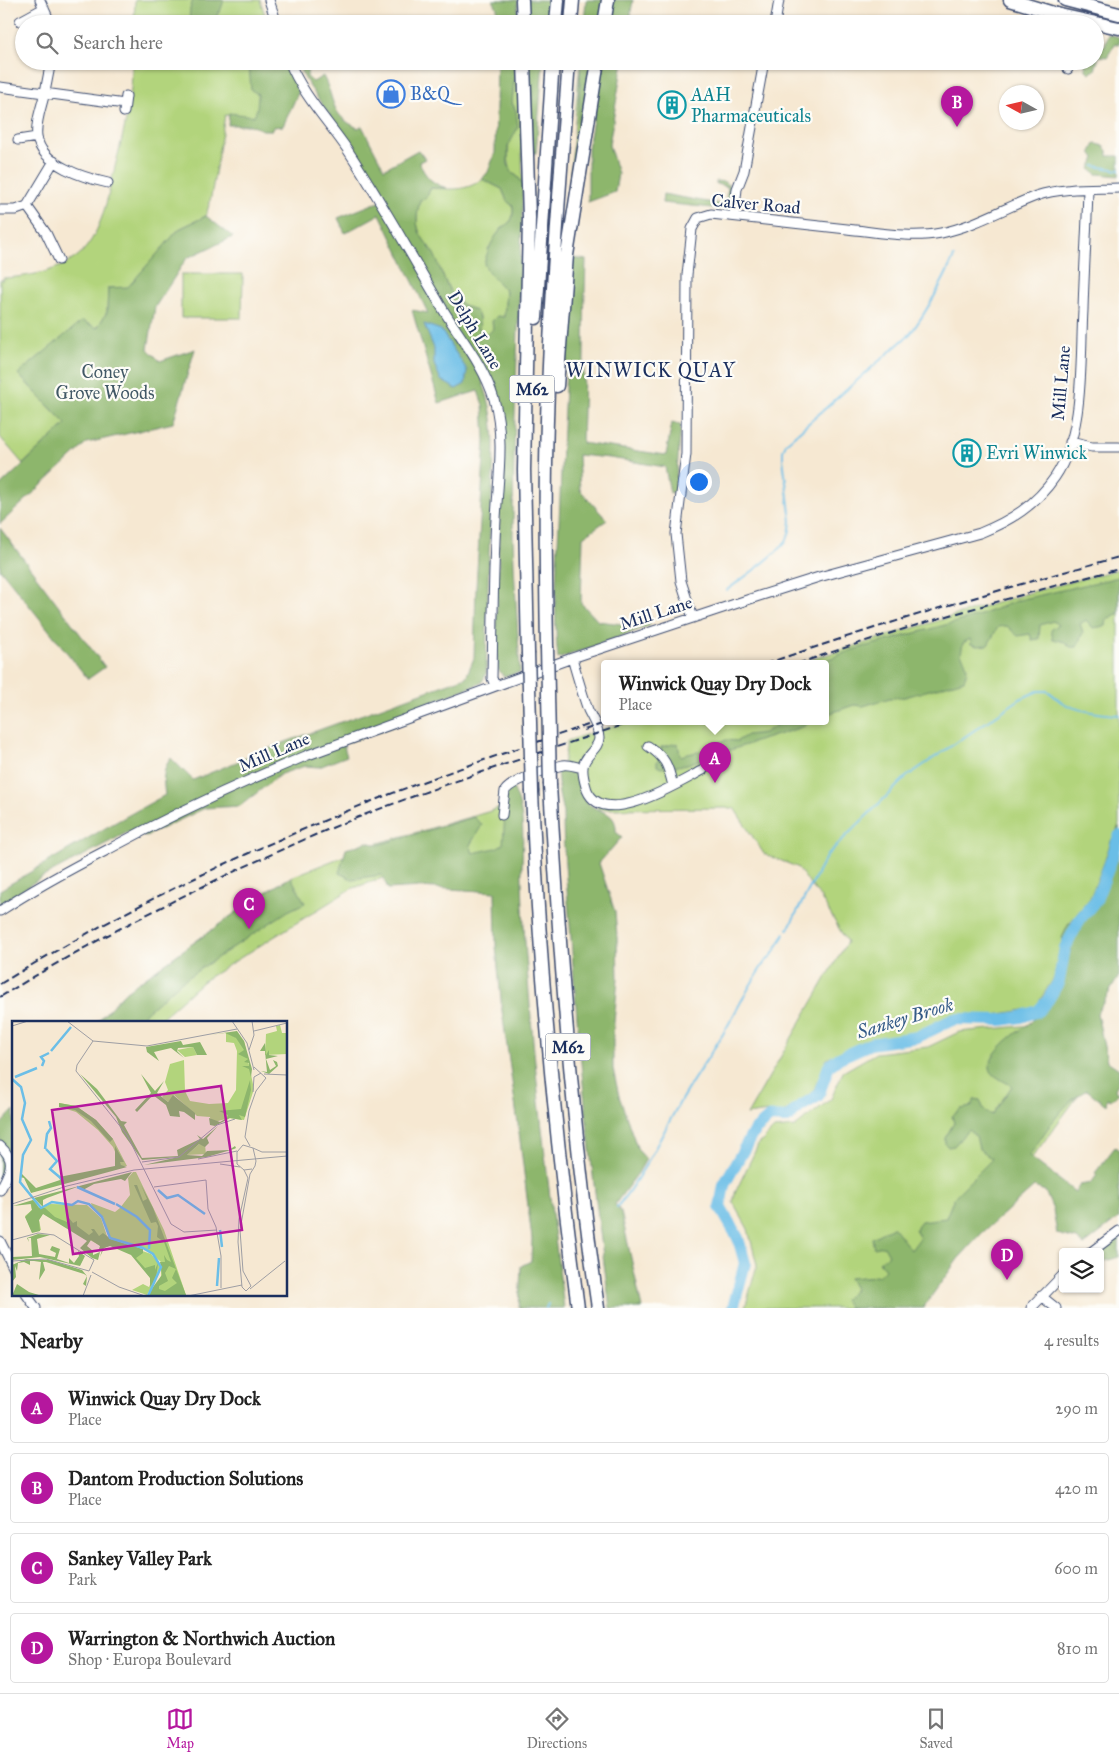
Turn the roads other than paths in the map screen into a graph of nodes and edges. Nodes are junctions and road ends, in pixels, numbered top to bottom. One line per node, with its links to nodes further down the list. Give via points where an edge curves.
1 (269, 0): 12 (street)
2 (522, 0): 13 (highway)
3 (558, 0): 14 (highway)
4 (573, 0): 15 (highway)
5 (608, 0): 16 (highway)
6 (779, 0): 17 (street)
7 (1010, 0): 18 (highway)
8 (1065, 0): 10 (highway)
9 (42, 4): 11 (street)
10 (1119, 14)
11 (28, 15)
12 (274, 15)
13 (523, 15)
14 (557, 15)
15 (572, 15)
16 (606, 15)
17 (776, 15)
18 (1049, 15)
19 (1104, 26): 20 (highway)
20 (1119, 28)
21 (49, 70): 29 (street)
22 (292, 70): 47 (street, Delph Lane, via 412,255 491,390 498,413 500,438)
23 (524, 70): 44 (highway, via 529,218 524,470)
24 (552, 70): 44 (highway, M62, via 537,292)
25 (568, 70): 43 (highway, M62, via 547,412)
26 (597, 70): 43 (highway, via 567,255)
27 (762, 70): 39 (street)
28 (0, 86): 29 (street)
29 (45, 92): 30 (street); 31 (street)
30 (125, 104)
31 (38, 137): 32 (street); 33 (street, via 44,152)
32 (18, 140)
33 (54, 161): 34 (street, via 84,178); 37 (street)
34 (108, 183)
35 (1119, 188): 36 (street, Calver Road)
36 (1088, 189): 39 (street, Calver Road, via 1036,196 986,219 940,234 888,234); 41 (street, Mill Lane, via 1078,397)
37 (27, 206): 38 (street, via 20,210); 40 (street, via 46,233)
38 (0, 210)
39 (734, 216): 45 (street, Calver Road, via 711,214 698,218 693,225 688,266 686,454 676,534 681,581)
40 (59, 260)
41 (1070, 442): 42 (street, via 1092,447); 45 (street, Mill Lane, via 1060,468 1043,492 1022,512 994,527 792,585)
42 (1119, 446)
43 (546, 566): 65 (highway, M62, bridge, via 550,786 564,1008)
44 (527, 570): 64 (highway, M62, bridge, via 537,909 557,1137)
45 (693, 618): 46 (street, Mill Lane)
46 (572, 658): 47 (street, Mill Lane); 49 (street, via 599,736)
47 (494, 686): 53 (street, Mill Lane, via 272,770 167,818 49,880)
48 (648, 746): 51 (street, via 666,761)
49 (583, 768): 51 (street, via 588,793 606,806 644,799); 52 (street, via 563,765 520,780 505,791)
50 (703, 770): 51 (street)
51 (672, 786)
52 (502, 815)
53 (0, 911)
54 (0, 1146): 55 (street, via 12,1163)
55 (0, 1190)
56 (1119, 1231): 58 (street)
57 (0, 1242): 59 (street)
58 (1096, 1248)
59 (12, 1265)
60 (1059, 1278): 62 (street)
61 (27, 1296): 63 (street)
62 (1041, 1296): 66 (street); 67 (street)
63 (36, 1308)
64 (578, 1308)
65 (598, 1308)
66 (1031, 1308)
67 (1056, 1308)

